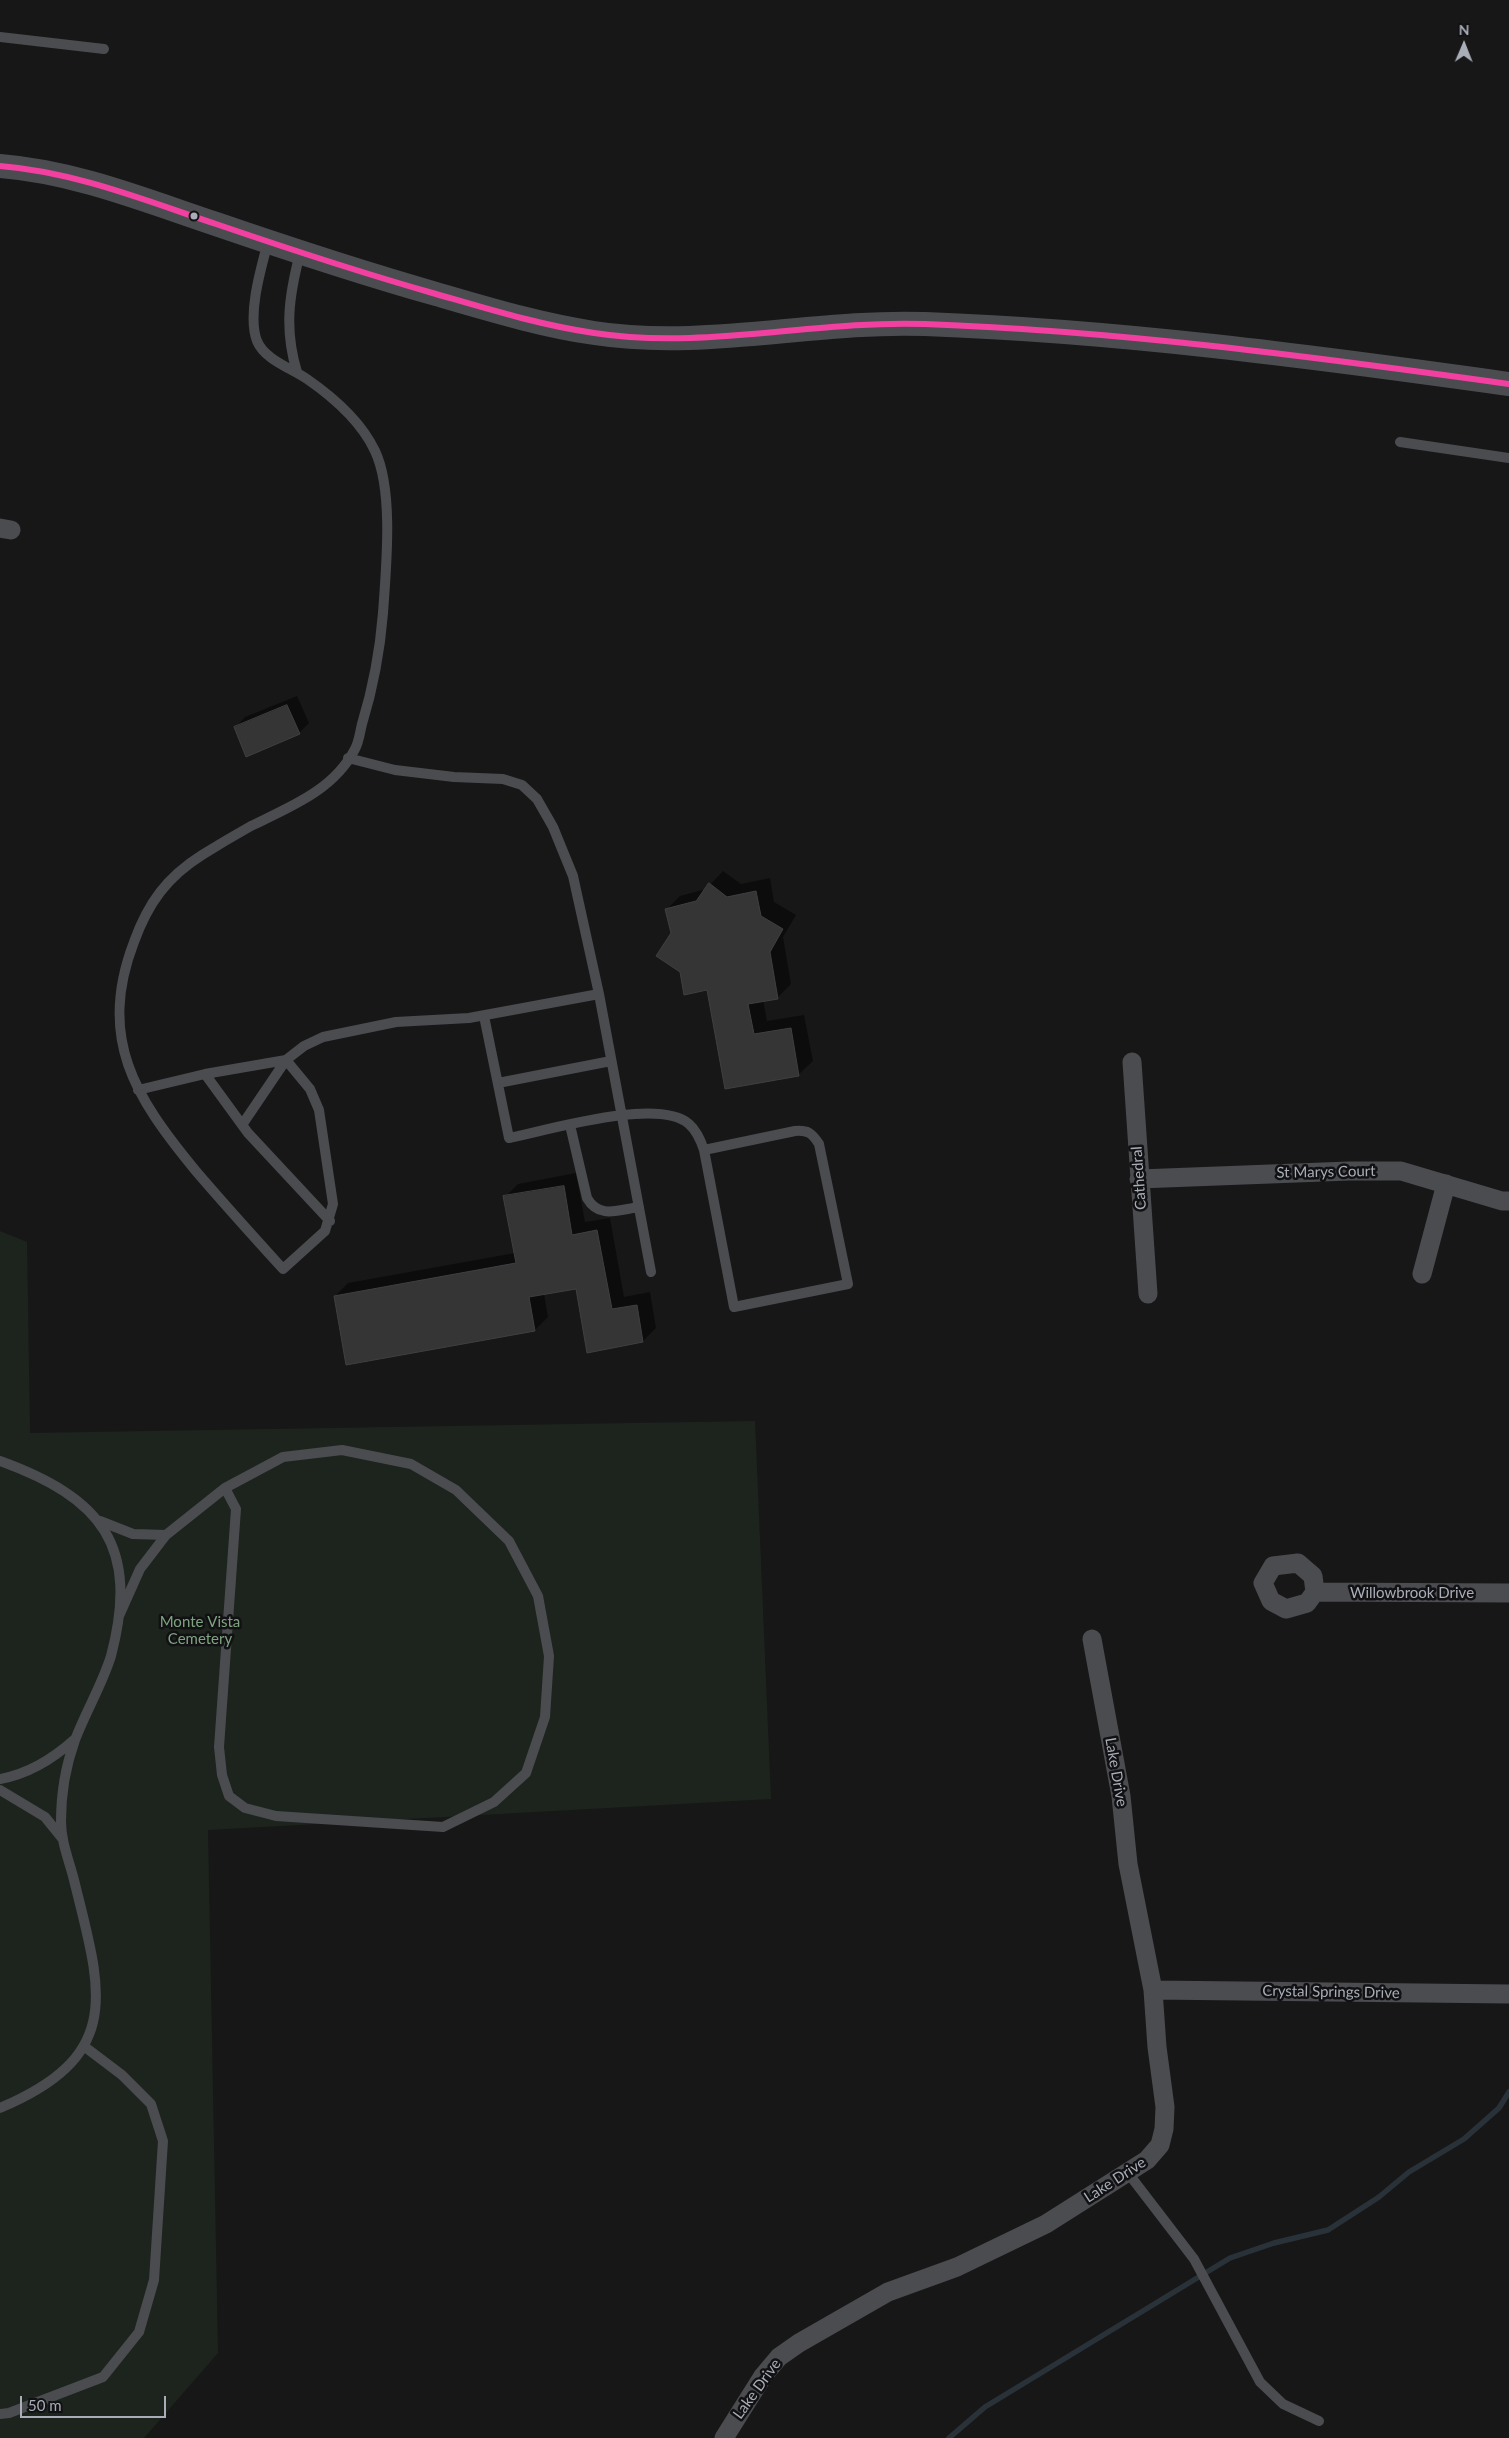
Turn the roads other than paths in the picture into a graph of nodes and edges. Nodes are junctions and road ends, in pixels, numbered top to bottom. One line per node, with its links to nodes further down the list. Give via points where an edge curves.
1 (0, 37): 2 (lane)
2 (104, 49)
3 (0, 166): 4 (street, via 32,168 86,180)
4 (268, 242): 5 (street); 6 (lane, via 257,291 255,330 258,343 265,352)
5 (300, 253): 6 (lane, via 291,289 288,321 290,350); 7 (street, via 513,316 596,333 646,339 921,324 1129,337 1308,356)
6 (297, 372): 10 (lane, via 340,405 366,434 377,454 383,481 386,523 381,640 370,697 355,749)
7 (1509, 384)
8 (1400, 442): 9 (lane)
9 (1509, 458)
10 (348, 758): 11 (lane, via 395,770 503,779 522,785 538,799 554,827 573,876); 18 (lane, via 333,779 299,804 248,828 200,857 154,897 140,924 121,979 119,1014 124,1051)
11 (599, 994): 12 (lane); 14 (lane)
12 (484, 1016): 13 (lane, via 396,1022 351,1030 310,1043); 17 (lane)
13 (286, 1060): 16 (lane); 20 (lane); 27 (lane, via 310,1089 319,1110 333,1204)
14 (611, 1061): 17 (lane); 19 (lane)
15 (1132, 1062): 23 (street, Cathedral)
16 (205, 1074): 18 (lane); 20 (lane)
17 (498, 1083): 21 (lane, via 509,1138)
18 (138, 1090): 27 (lane, via 170,1138 283,1269 325,1231)
19 (621, 1116): 21 (lane); 22 (lane, via 644,1112 670,1114 689,1124 699,1136); 26 (lane)
20 (242, 1125): 27 (lane)
21 (570, 1125): 26 (lane, via 591,1205 603,1212)
22 (704, 1150): 22 (lane, via 734,1307 848,1284 819,1144 813,1134 805,1130 795,1131)
23 (1139, 1178): 24 (street, St Marys Court, via 1401,1171); 30 (street, Cathedral)
24 (1446, 1184): 25 (street, St Marys Court); 29 (street)
25 (1509, 1201)
26 (638, 1207): 28 (lane)
27 (330, 1221)
28 (651, 1272)
29 (1422, 1274)
30 (1148, 1294)
31 (0, 1461): 33 (lane, via 47,1481 76,1499)
32 (225, 1488): 32 (lane, via 283,1458 342,1450 411,1464 456,1490 509,1541 538,1596 549,1656 545,1717 526,1773 494,1802 443,1828 276,1816 245,1808 229,1796 222,1775 219,1747 236,1509); 34 (lane)
33 (100, 1521): 34 (lane, via 133,1534); 37 (lane, via 118,1566)
34 (166, 1535): 37 (lane, via 140,1569)
35 (1315, 1592): 36 (street, Willowbrook Drive)
36 (1509, 1593)
37 (120, 1616): 39 (lane, via 104,1677)
38 (1092, 1640): 43 (street, Lake Drive, via 1121,1796 1128,1864)
39 (76, 1739): 40 (lane, via 57,1756 22,1773); 42 (lane, via 63,1797)
40 (0, 1779)
41 (0, 1790): 42 (lane, via 45,1817)
42 (62, 1838): 45 (lane, via 95,1979 96,2009)
43 (1153, 1990): 44 (street, Crystal Springs Drive); 47 (street, Lake Drive, via 1165,2107 1164,2129 1160,2145 1147,2160)
44 (1509, 1994)
45 (85, 2047): 46 (lane, via 66,2068 43,2085); 48 (lane, via 122,2074 151,2104 163,2141 154,2280 139,2332 102,2377)
46 (0, 2108)
47 (1128, 2173): 49 (lane, via 1194,2259 1260,2382 1283,2404); 50 (street, Lake Drive, via 997,2250 888,2292 799,2342 779,2357 763,2376)
48 (0, 2414)
49 (1319, 2421)
50 (724, 2438)

